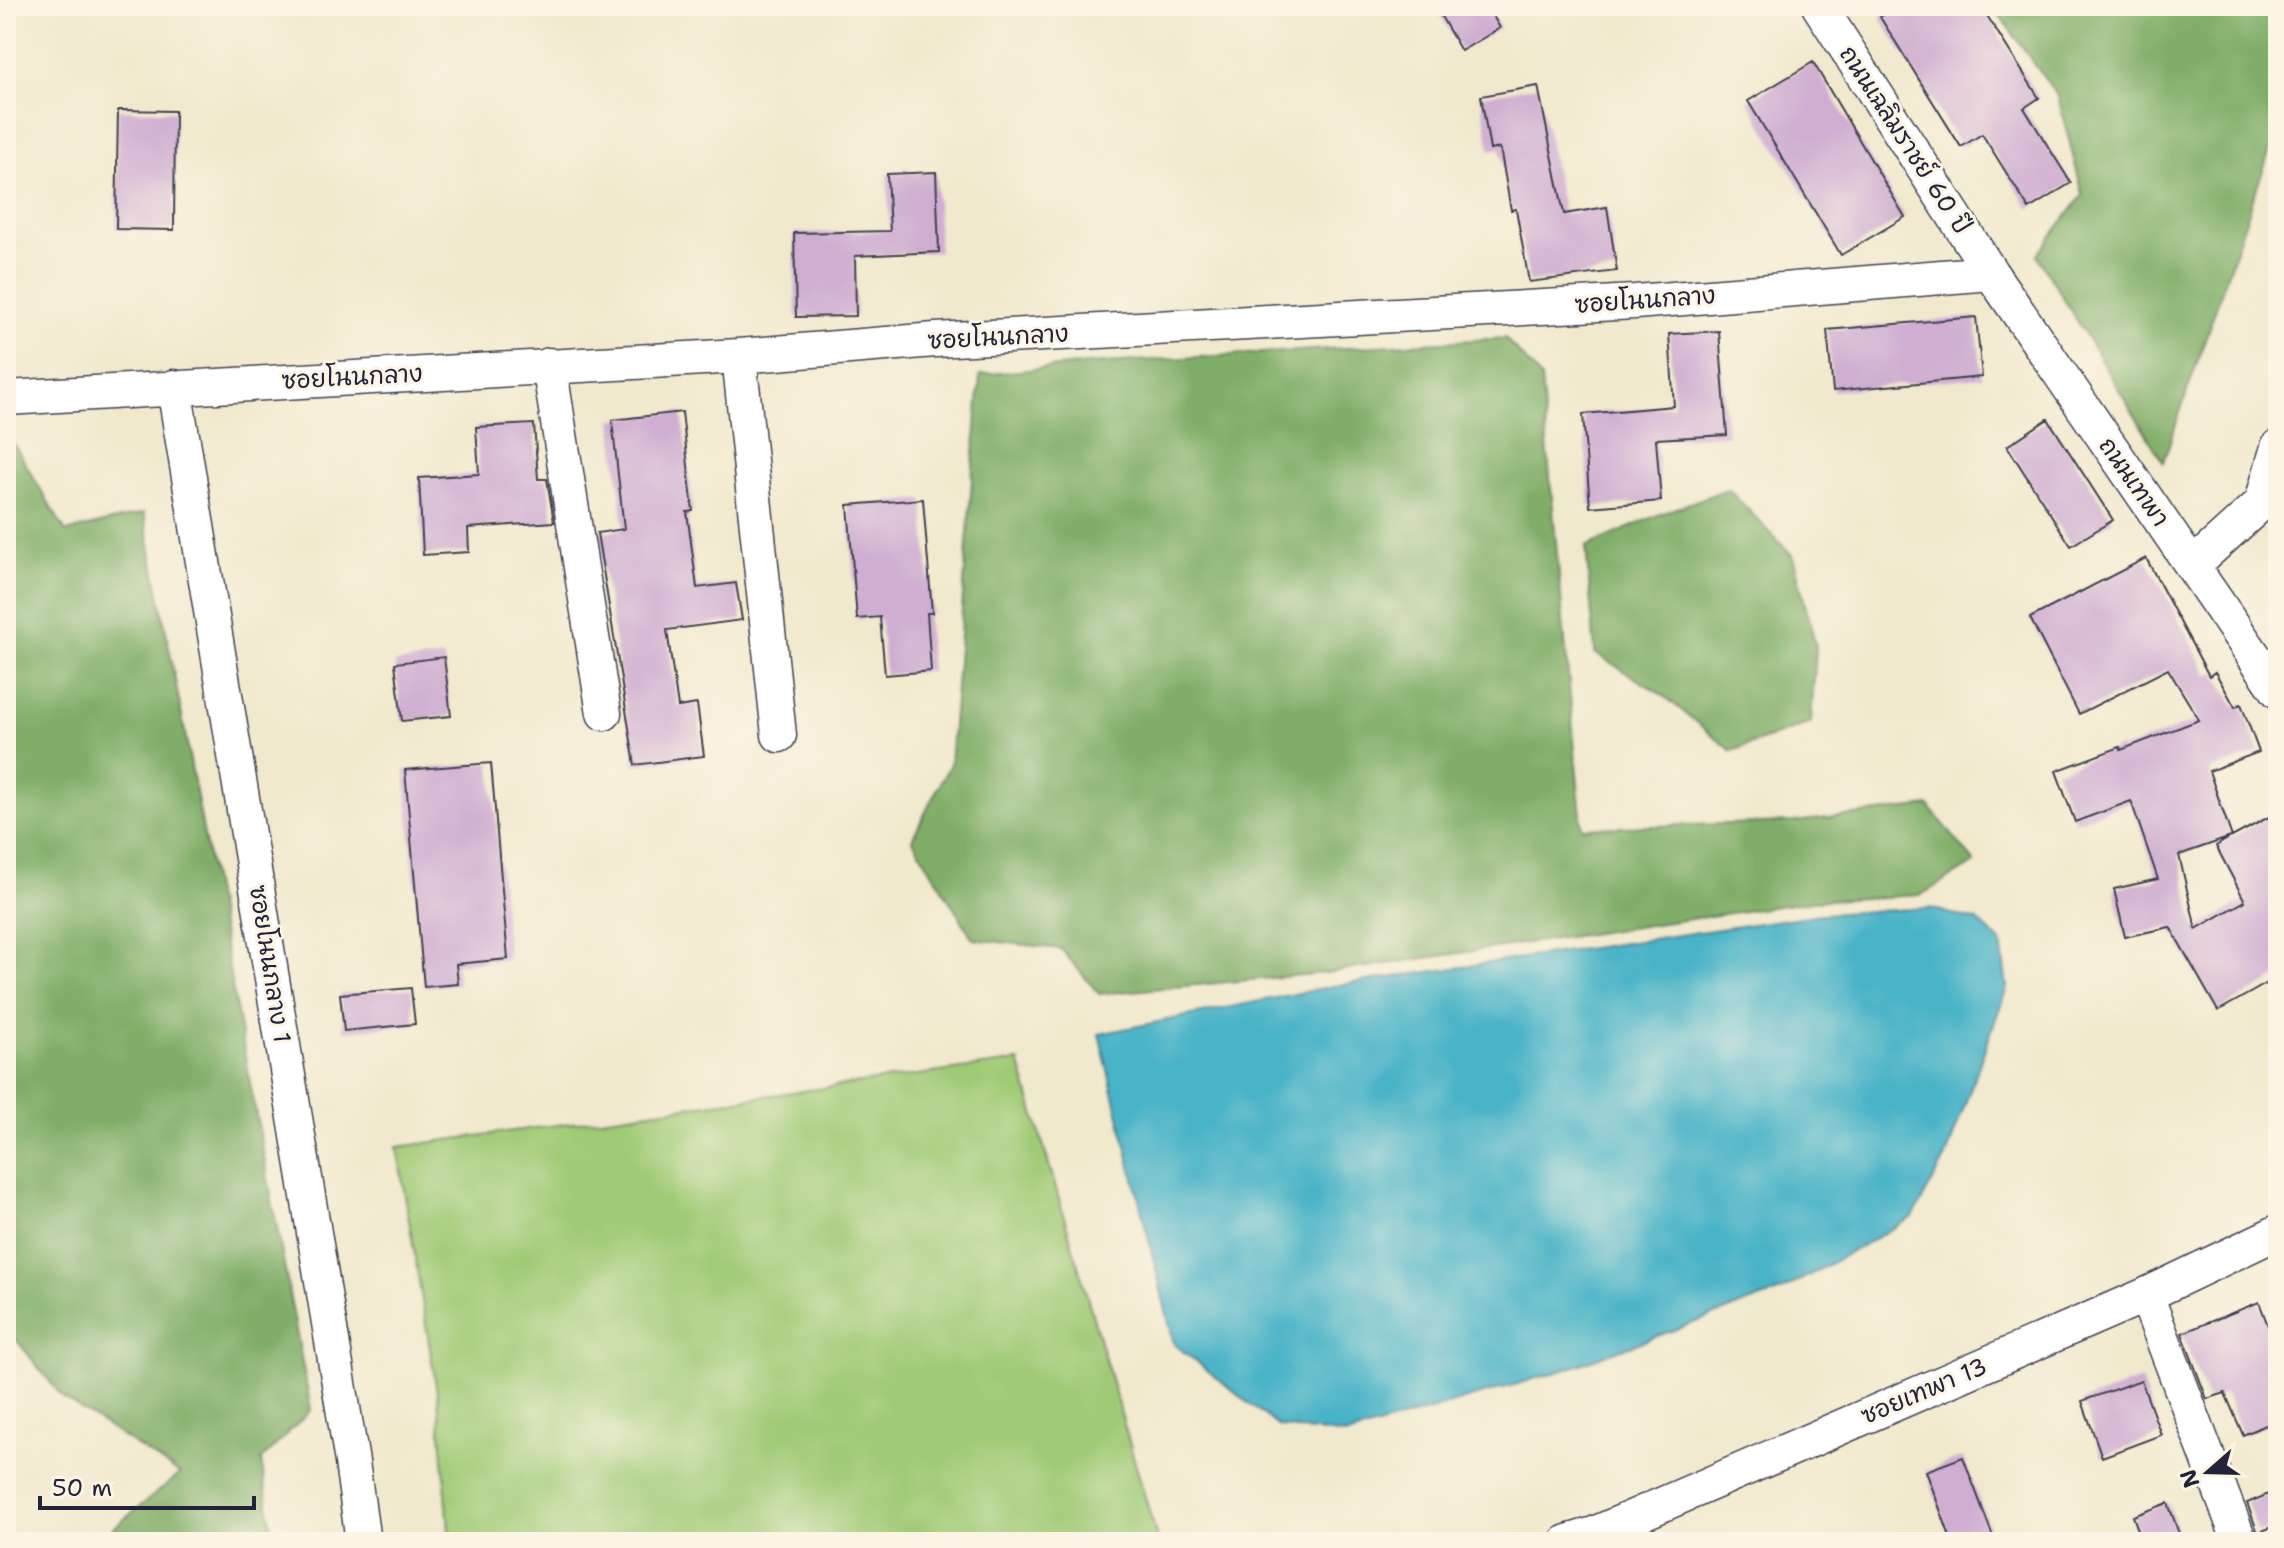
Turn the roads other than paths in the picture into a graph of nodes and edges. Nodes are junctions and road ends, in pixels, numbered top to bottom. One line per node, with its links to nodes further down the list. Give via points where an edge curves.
1 (1819, 6): 2 (street, ถนนเฉลิมราชย์ 60 ปี)
2 (1991, 273): 3 (street, ซอยโนนกลาง, via 1635,302 951,339); 9 (street, ถนนเทพา)
3 (739, 356): 4 (street, ซอยโนนกลาง); 12 (street)
4 (549, 365): 5 (street, ซอยโนนกลาง); 11 (street)
5 (174, 387): 6 (street, ซอยโนนกลาง); 16 (street, ซอยโนนกลาง 1)
6 (6, 398)
7 (2278, 447): 8 (street)
8 (2270, 495): 9 (street)
9 (2192, 566): 10 (street, ถนนเทพา)
10 (2278, 691)
11 (604, 713)
12 (779, 735)
13 (2278, 1232): 14 (street, ซอยเทพา 13)
14 (2146, 1295): 15 (street, ซอยเทพา 13); 17 (street)
15 (1586, 1539)
16 (363, 1542)
17 (2240, 1542)

